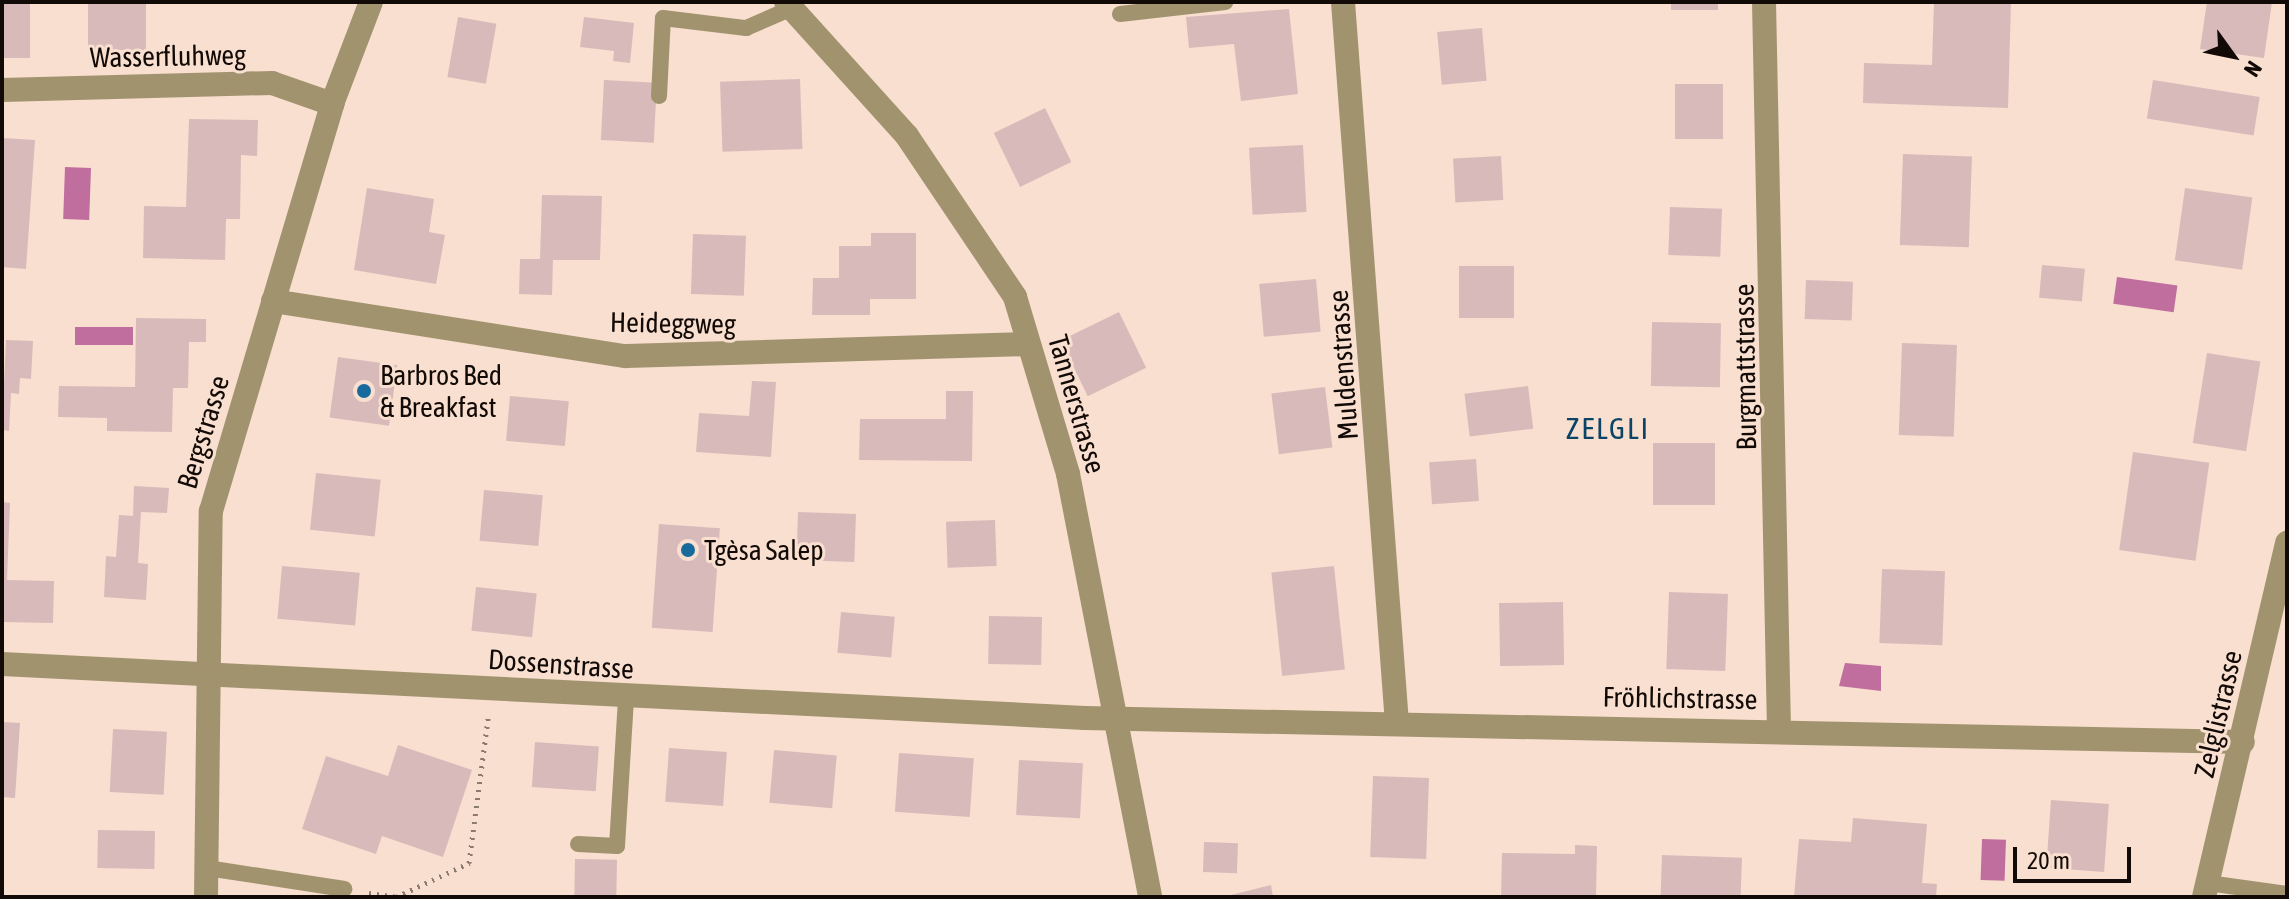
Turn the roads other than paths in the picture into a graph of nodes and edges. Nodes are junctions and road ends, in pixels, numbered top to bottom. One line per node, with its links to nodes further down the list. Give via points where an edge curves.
1 (371, 2): 9 (street, Bergstrasse)
2 (1225, 2): 6 (lane)
3 (1343, 2): 17 (street, Muldenstrasse)
4 (1764, 2): 18 (street, Burgmattstrasse)
5 (789, 5): 8 (lane, via 746,28 663,18); 11 (street, Tannerstrasse, via 907,136 1015,297)
6 (1120, 14)
7 (2, 90): 9 (street, Wasserfluhweg, via 272,83)
8 (659, 96)
9 (332, 104): 10 (street, Bergstrasse)
10 (273, 301): 11 (street, Heideggweg, via 626,356); 14 (street, Bergstrasse, via 211,511)
11 (1028, 344): 16 (street, Tannerstrasse, via 1068,474)
12 (2286, 555): 19 (street, Zelglistrasse)
13 (2, 664): 14 (street, Dossenstrasse)
14 (205, 670): 15 (street, Dossenstrasse); 21 (street, Bergstrasse)
15 (626, 699): 16 (street, Dossenstrasse); 20 (lane, via 617,846)
16 (1116, 718): 17 (street, Fröhlichstrasse); 26 (street, Tannerstrasse)
17 (1397, 724): 18 (street, Fröhlichstrasse)
18 (1779, 730): 19 (street, Fröhlichstrasse)
19 (2243, 742): 23 (street, Zelglistrasse)
20 (578, 844)
21 (207, 868): 22 (lane); 25 (street, Bergstrasse)
22 (344, 889)
23 (2206, 890): 24 (lane)
24 (2287, 894)
25 (206, 897)
26 (1150, 897)

